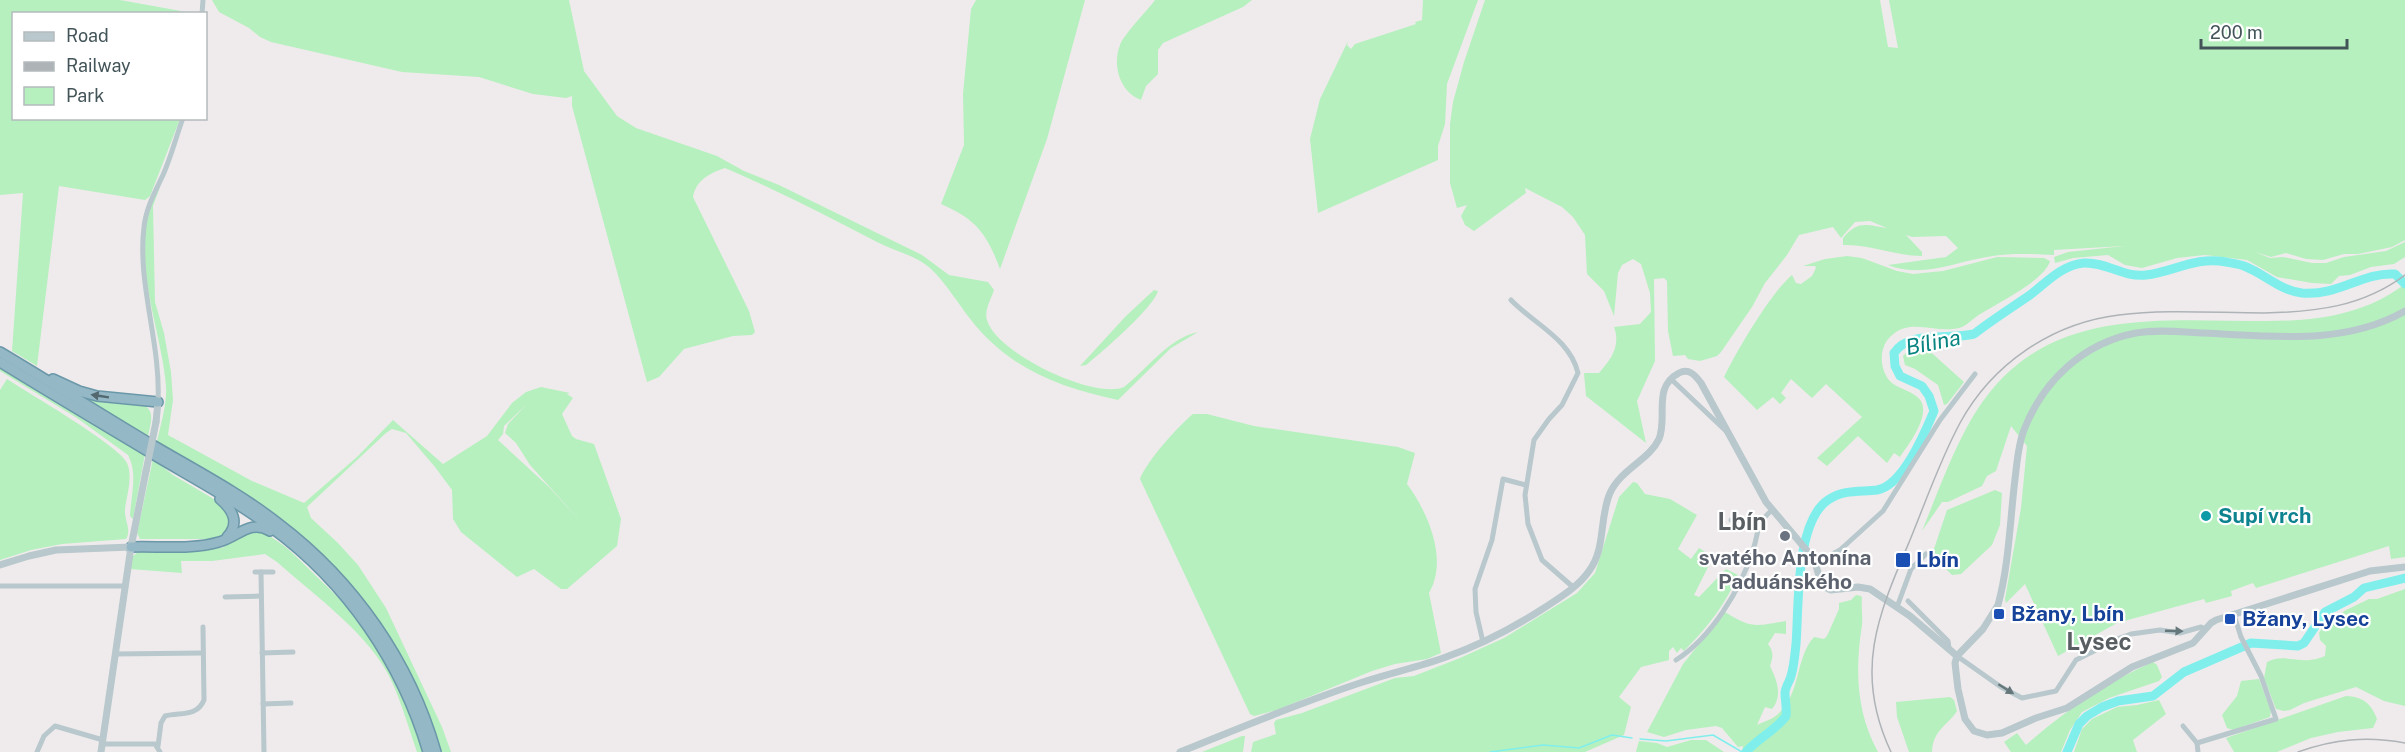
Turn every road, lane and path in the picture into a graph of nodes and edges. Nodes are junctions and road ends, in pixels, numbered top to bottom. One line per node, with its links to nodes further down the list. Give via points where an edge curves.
1 (182, 120): 9 (street, via 150,200 144,226 143,258 159,378)
2 (1511, 300): 12 (street, via 1564,345 1575,360 1578,373 1562,405 1534,440)
3 (2405, 311): 40 (street, via 2364,328 2329,335 2136,333 2099,345 2070,364 2047,387 2023,432 1997,608)
4 (0, 352): 6 (highway)
5 (0, 362): 11 (highway)
6 (17, 362): 9 (highway, one-way to 6, via 79,391); 51 (highway, via 262,512 311,550 353,595 386,641 416,695)
7 (1975, 375): 19 (street, via 1940,420 1883,511 1840,550)
8 (1671, 380): 10 (street); 10 (street, via 1684,371 1696,376); 25 (street, via 1661,398 1658,442 1630,467 1610,494 1597,558 1591,570)
9 (158, 402): 17 (street, bridge)
10 (1729, 434): 13 (street)
11 (159, 457): 16 (highway, via 230,509 235,522); 28 (highway, via 274,529)
12 (1526, 485): 25 (street, via 1527,516 1534,543 1547,566); 34 (street, via 1503,480 1492,540 1474,589)
13 (1772, 510): 15 (street); 19 (street)
14 (1731, 520): 15 (street)
15 (1759, 521): 41 (street, via 1754,549 1738,589 1724,612)
16 (224, 541): 17 (highway, via 210,545); 28 (highway, via 246,528 265,528)
17 (131, 547): 20 (street, via 56,550); 24 (street)
18 (1926, 554): 30 (street, via 1911,569)
19 (1816, 563): 30 (street, via 1825,587 1864,587)
20 (0, 565)
21 (2405, 567): 31 (street, via 2370,571)
22 (273, 572): 26 (street, via 258,572)
23 (0, 586): 24 (street)
24 (125, 586): 39 (street)
25 (1573, 587): 34 (street, via 1524,621)
26 (261, 596): 27 (street); 38 (street)
27 (225, 597)
28 (348, 600): 50 (highway, via 400,681)
29 (1908, 601): 35 (street, via 1948,641)
30 (1897, 607): 35 (street)
31 (2234, 615): 33 (street, via 2216,620); 45 (street, via 2276,719)
32 (203, 627): 37 (street)
33 (2205, 629): 40 (street, one-way to 33, via 2022,698 2056,691 2076,660 2131,634); 40 (street, via 2193,643 2132,667 2067,708 1992,735 1970,728 1965,719 1955,668)
34 (1483, 642): 52 (street, via 1447,657 1364,681)
35 (1949, 648): 40 (street)
36 (293, 652): 38 (street)
37 (203, 653): 39 (street); 47 (street, via 201,707 192,713 165,716)
38 (262, 653): 43 (street)
39 (116, 654): 46 (street)
40 (1958, 656)
41 (1676, 660)
42 (291, 703): 43 (street)
43 (263, 704): 49 (street)
44 (2184, 726): 45 (street)
45 (2198, 743): 53 (street)
46 (102, 745): 47 (street, via 149,744); 48 (street, via 55,726 44,735)
47 (159, 749)
48 (37, 752)
49 (264, 752)
50 (428, 752)
51 (436, 752)
52 (1180, 752)
53 (2198, 752)

